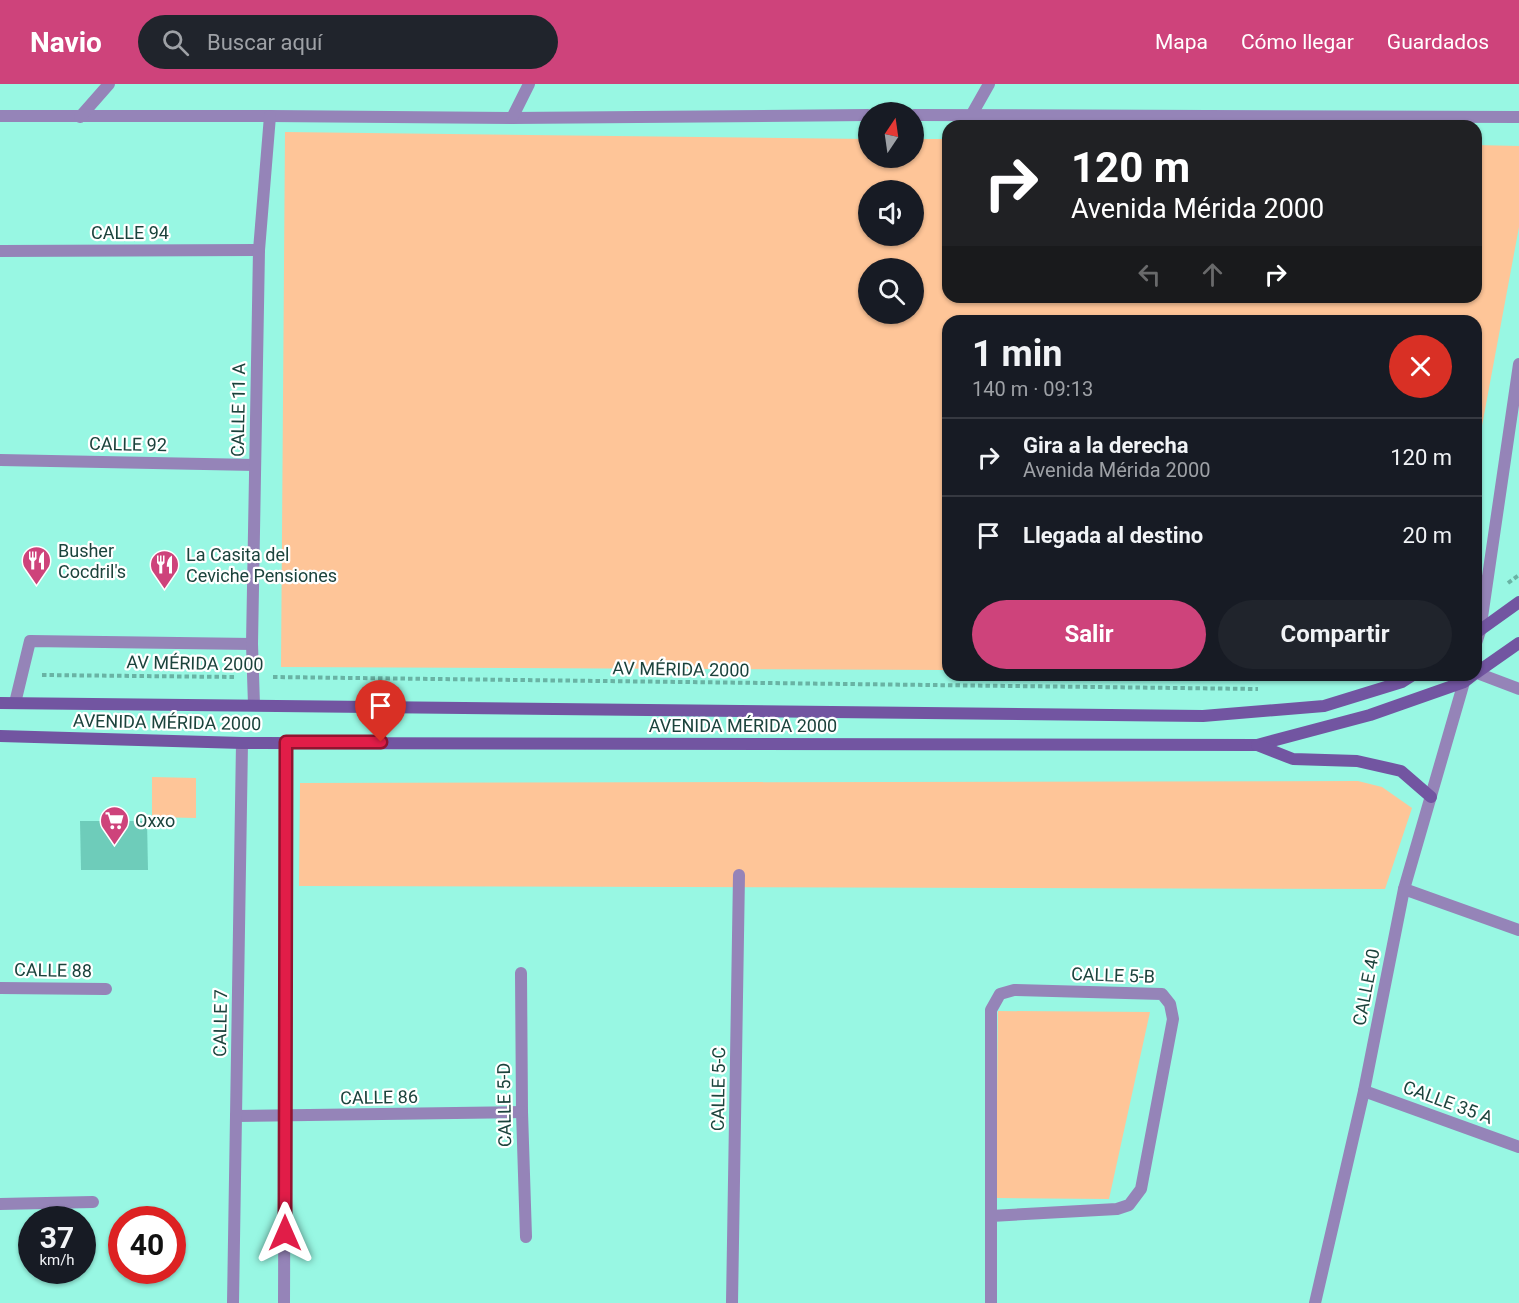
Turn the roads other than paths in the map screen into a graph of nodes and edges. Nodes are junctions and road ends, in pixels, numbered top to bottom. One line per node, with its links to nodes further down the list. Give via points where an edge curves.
1 (109, 84): 9 (street)
2 (529, 84): 11 (street)
3 (989, 84): 4 (street)
4 (972, 114): 6 (street); 10 (street)
5 (858, 115): 11 (street)
6 (924, 115)
7 (0, 116): 9 (street)
8 (270, 116): 9 (street); 11 (street); 12 (street, CALLE 11 A)
9 (80, 117)
10 (1519, 117)
11 (512, 118)
12 (260, 250): 13 (street, CALLE 94); 16 (street, CALLE 11 A)
13 (0, 251)
14 (1519, 364): 18 (street)
15 (0, 460): 16 (street, CALLE 92)
16 (255, 465): 21 (street, CALLE 11 A)
17 (1519, 602): 19 (main road)
18 (1482, 606)
19 (1482, 629)
20 (1519, 643): 22 (main road, AVENIDA MÉRIDA 2000)
21 (252, 644): 29 (street, via 30,641); 30 (street, CALLE 11 A)
22 (1482, 668)
23 (1482, 679): 27 (street)
24 (1404, 681): 30 (main road, AVENIDA MÉRIDA 2000, via 1324,706 1203,716)
25 (1458, 681): 34 (main road, AVENIDA MÉRIDA 2000, via 1370,715)
26 (1469, 681): 35 (street, CALLE 40)
27 (1519, 689)
28 (0, 703): 29 (main road, AVENIDA MÉRIDA 2000)
29 (15, 703): 30 (main road, AVENIDA MÉRIDA 2000)
30 (254, 705)
31 (0, 736): 33 (main road, AVENIDA MÉRIDA 2000)
32 (286, 742): 33 (main road, AVENIDA MÉRIDA 2000); 34 (main road, AVENIDA MÉRIDA 2000); 45 (street)
33 (242, 743): 44 (street, CALLE 7)
34 (1257, 745): 35 (main road, via 1293,759 1357,761 1401,771)
35 (1431, 797): 37 (street, CALLE 40)
36 (739, 875): 53 (street, CALLE 5-C)
37 (1404, 889): 38 (street); 42 (street, CALLE 40)
38 (1519, 930)
39 (521, 973): 43 (street, CALLE 5-D)
40 (0, 988): 41 (street, CALLE 88)
41 (106, 989)
42 (1364, 1091): 46 (street, CALLE 35 A); 55 (street, CALLE 40)
43 (522, 1112): 45 (street, CALLE 86); 50 (street, CALLE 5-D)
44 (236, 1116): 45 (street, CALLE 86); 51 (street, CALLE 7)
45 (285, 1116): 52 (street)
46 (1519, 1147)
47 (93, 1202): 48 (street)
48 (0, 1204)
49 (991, 1216): 49 (street, CALLE 5-B, via 991,1010 1000,994 1014,990 1162,994 1170,1004 1173,1019 1141,1189 1129,1205 1117,1209); 54 (street, CALLE 5-B)
50 (526, 1237)
51 (232, 1303)
52 (284, 1303)
53 (732, 1303)
54 (991, 1303)
55 (1316, 1303)

